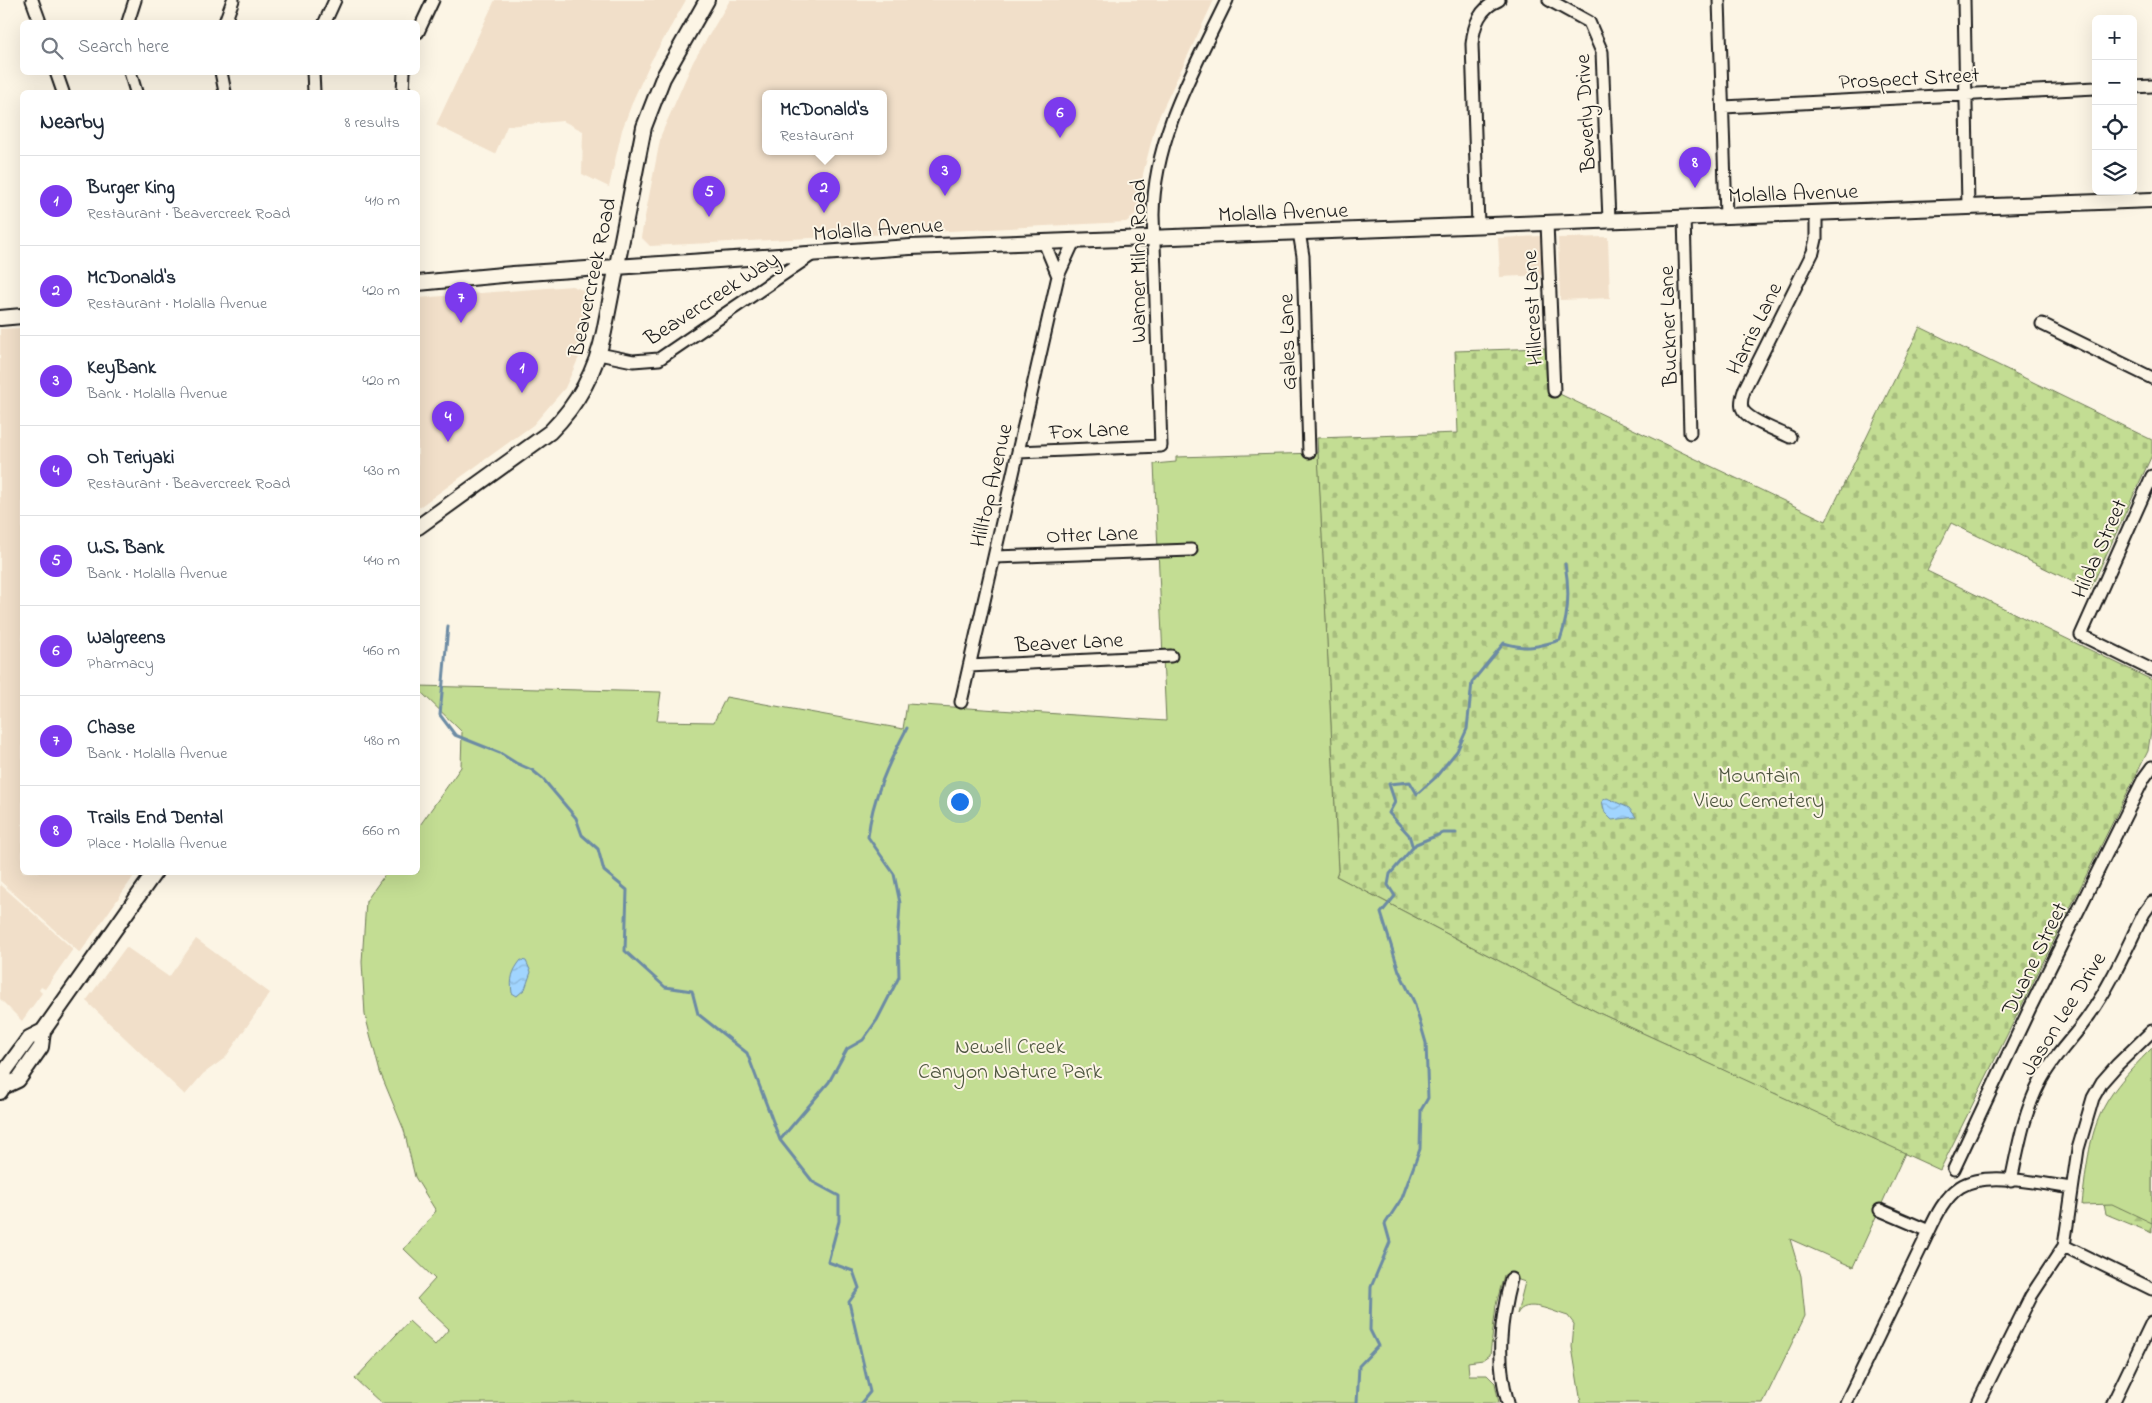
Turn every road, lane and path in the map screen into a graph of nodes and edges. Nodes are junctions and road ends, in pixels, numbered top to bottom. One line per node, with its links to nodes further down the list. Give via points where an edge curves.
1 (32, 0): 12 (street)
2 (135, 0): 13 (street)
3 (233, 0): 14 (street)
4 (335, 0): 15 (street)
5 (433, 0): 16 (street)
6 (707, 0): 45 (main road, Beavercreek Road, via 675,56 649,112)
7 (1227, 0): 41 (street, Warner Milne Road, via 1164,139 1154,183)
8 (1499, 0): 39 (street, via 1480,15 1472,38)
9 (1549, 0): 37 (street, Beverly Drive, via 1589,22 1602,52)
10 (1719, 0): 31 (street)
11 (1964, 0): 30 (street)
12 (39, 20)
13 (129, 20)
14 (226, 20)
15 (325, 20)
16 (420, 28)
17 (57, 75): 25 (street)
18 (131, 75): 26 (street)
19 (222, 75): 27 (street)
20 (313, 75): 28 (street)
21 (404, 75): 29 (street)
22 (2137, 86): 23 (street)
23 (2152, 86)
24 (2092, 88): 30 (street, Prospect Street)
25 (62, 90)
26 (135, 90)
27 (225, 90)
28 (314, 90)
29 (403, 90)
30 (1966, 94): 31 (street, Prospect Street); 33 (street)
31 (1724, 107): 35 (street)
32 (2152, 200): 33 (main road, Molalla Avenue)
33 (1968, 207): 34 (main road, Molalla Avenue)
34 (1816, 212): 35 (main road, Molalla Avenue); 55 (street, Harris Lane, via 1813,252 1745,388 1742,401 1750,418)
35 (1726, 216): 36 (main road, Molalla Avenue)
36 (1684, 218): 37 (main road, Molalla Avenue); 54 (street, Buckner Lane)
37 (1609, 220): 38 (main road, Molalla Avenue)
38 (1547, 223): 39 (main road, Molalla Avenue); 53 (street, Hillcrest Lane)
39 (1478, 225): 40 (main road, Molalla Avenue)
40 (1299, 232): 41 (main road, Molalla Avenue); 58 (street, Gales Lane, via 1303,256)
41 (1154, 238): 42 (main road, Molalla Avenue); 56 (street, Warner Milne Road)
42 (1074, 241): 43 (main road, Molalla Avenue); 46 (street, Hilltop Avenue)
43 (1044, 242): 44 (main road, Molalla Avenue, via 910,246); 46 (street)
44 (813, 254): 45 (main road, Molalla Avenue); 51 (street, Beavercreek Way, via 664,357 654,361 634,361)
45 (616, 268): 47 (main road, Molalla Avenue); 51 (main road, Beavercreek Road)
46 (1058, 276): 57 (street, Hilltop Avenue)
47 (420, 283)
48 (20, 316): 49 (main road)
49 (0, 318)
50 (2042, 324): 52 (street)
51 (599, 354): 60 (main road, Beavercreek Road, via 576,403 550,432)
52 (2152, 378)
53 (1554, 391)
54 (1690, 433)
55 (1790, 437)
56 (1161, 446): 57 (street, Fox Lane)
57 (1018, 452): 62 (street, Hilltop Avenue)
58 (1308, 452)
59 (2152, 476): 65 (street, Hilda Street, via 2081,635)
60 (420, 526)
61 (1191, 550): 62 (street, Otter Lane)
62 (994, 556): 64 (street, Hilltop Avenue)
63 (1171, 656): 64 (street, Beaver Lane)
64 (969, 666): 66 (street, Hilltop Avenue)
65 (2152, 670)
66 (961, 702)
67 (2152, 767): 72 (street, Duane Street, via 2140,785 2037,993)
68 (153, 875): 71 (main road, via 43,1031 41,1047 18,1080)
69 (2152, 902): 73 (street, Jason Lee Drive, via 2090,1015 2052,1059 2039,1084 2021,1136)
70 (2152, 1031): 74 (street, via 2102,1082 2093,1098 2081,1133)
71 (2, 1089)
72 (1954, 1169)
73 (2011, 1181): 74 (street); 76 (street, via 1985,1178 1969,1182 1943,1206)
74 (2072, 1188): 77 (street)
75 (1880, 1210): 76 (street)
76 (1929, 1231): 82 (street)
77 (2064, 1246): 79 (street); 83 (street, via 2031,1296)
78 (1511, 1278): 81 (street, via 1503,1310 1499,1355)
79 (2152, 1289)
80 (2152, 1322): 84 (street)
81 (1508, 1403)
82 (1846, 1403)
83 (1978, 1403)
84 (2113, 1403)

